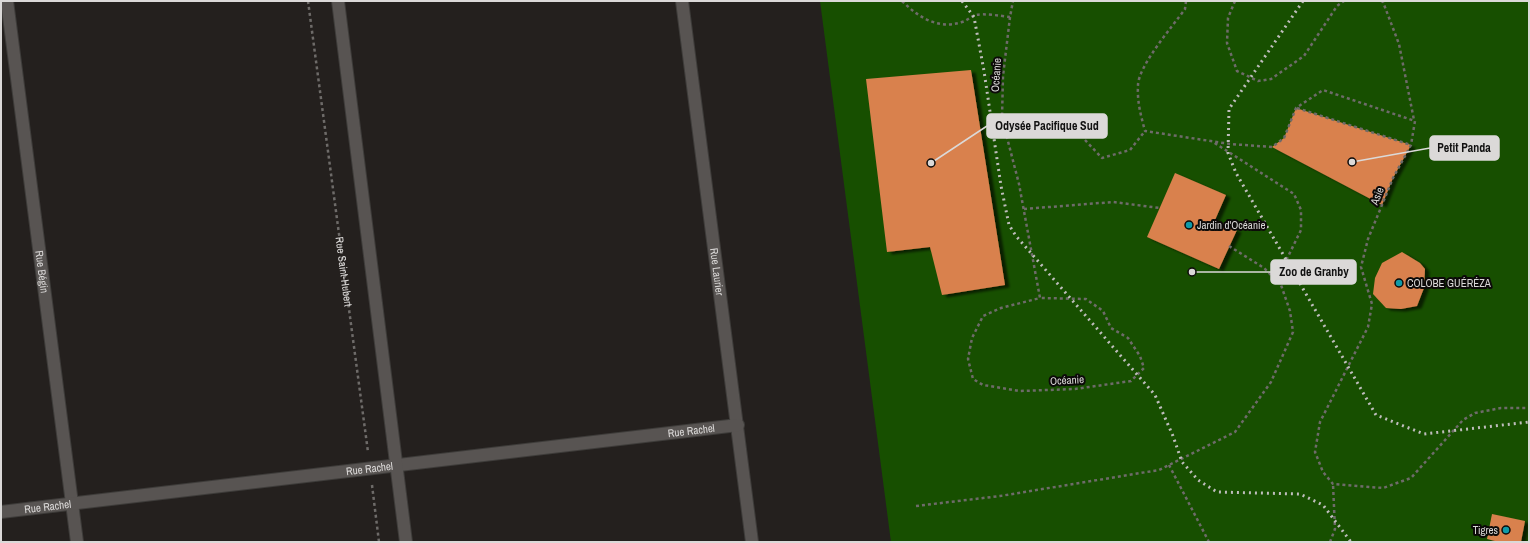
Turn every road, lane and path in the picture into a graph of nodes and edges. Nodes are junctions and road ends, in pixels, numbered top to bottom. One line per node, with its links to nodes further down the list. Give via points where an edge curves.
1 (7, 1): 29 (street, Rue Bégin)
2 (308, 1): 27 (path, Rue Saint-Hubert)
3 (338, 1): 25 (street)
4 (682, 1): 24 (street, Rue Laurier)
5 (902, 1): 11 (path, via 915,13 932,22 962,22 976,15)
6 (1013, 1): 11 (path, Océanie)
7 (1186, 1): 14 (path, via 1185,9 1149,57 1138,84 1138,106)
8 (1235, 1): 9 (path, via 1228,18 1226,43 1237,71 1258,81 1271,79 1304,56 1337,6)
9 (1344, 1)
10 (1380, 1): 13 (path, Asie, via 1383,2 1399,44)
11 (1010, 17): 19 (path, Océanie, via 1003,76 1002,118)
12 (1296, 108): 13 (path, via 1323,90); 16 (path, via 1284,138 1272,147); 17 (path)
13 (1414, 121): 17 (path, Asie)
14 (1145, 131): 15 (path, via 1130,150 1102,158); 16 (path)
15 (1085, 140)
16 (1211, 141): 21 (path, via 1294,194 1301,210 1302,230 1281,271)
17 (1411, 145): 28 (path, Asie, via 1393,178 1368,239 1360,267 1372,304 1368,327 1320,422 1315,452)
18 (1160, 208): 19 (path, via 1113,202)
19 (1024, 209): 22 (path, Océanie)
20 (1229, 246): 21 (path, via 1264,268)
21 (1281, 285): 26 (path, via 1290,311 1293,332 1272,382 1235,432)
22 (1040, 298): 22 (path, Océanie, via 1001,308 983,316 972,338 968,359 973,379 983,385 1020,391 1075,389 1131,381 1144,368 1140,356 1128,338 1111,328 1103,311 1086,299)
23 (1529, 408): 28 (path, via 1501,408 1475,413 1462,420 1411,478 1383,488)
24 (738, 425): 25 (street, Rue Rachel); 35 (street, Rue Laurier)
25 (397, 465): 27 (street, Rue Rachel); 34 (street)
26 (1169, 465): 30 (path, via 1159,470 1084,483); 36 (path)
27 (370, 468): 29 (street, Rue Rachel); 33 (path, Rue Saint-Hubert)
28 (1333, 484): 37 (path, via 1335,529)
29 (73, 504): 31 (street, Rue Rachel); 32 (street, Rue Bégin)
30 (916, 506)
31 (1, 512)
32 (77, 542)
33 (379, 542)
34 (406, 542)
35 (752, 542)
36 (1209, 542)
37 (1330, 542)

